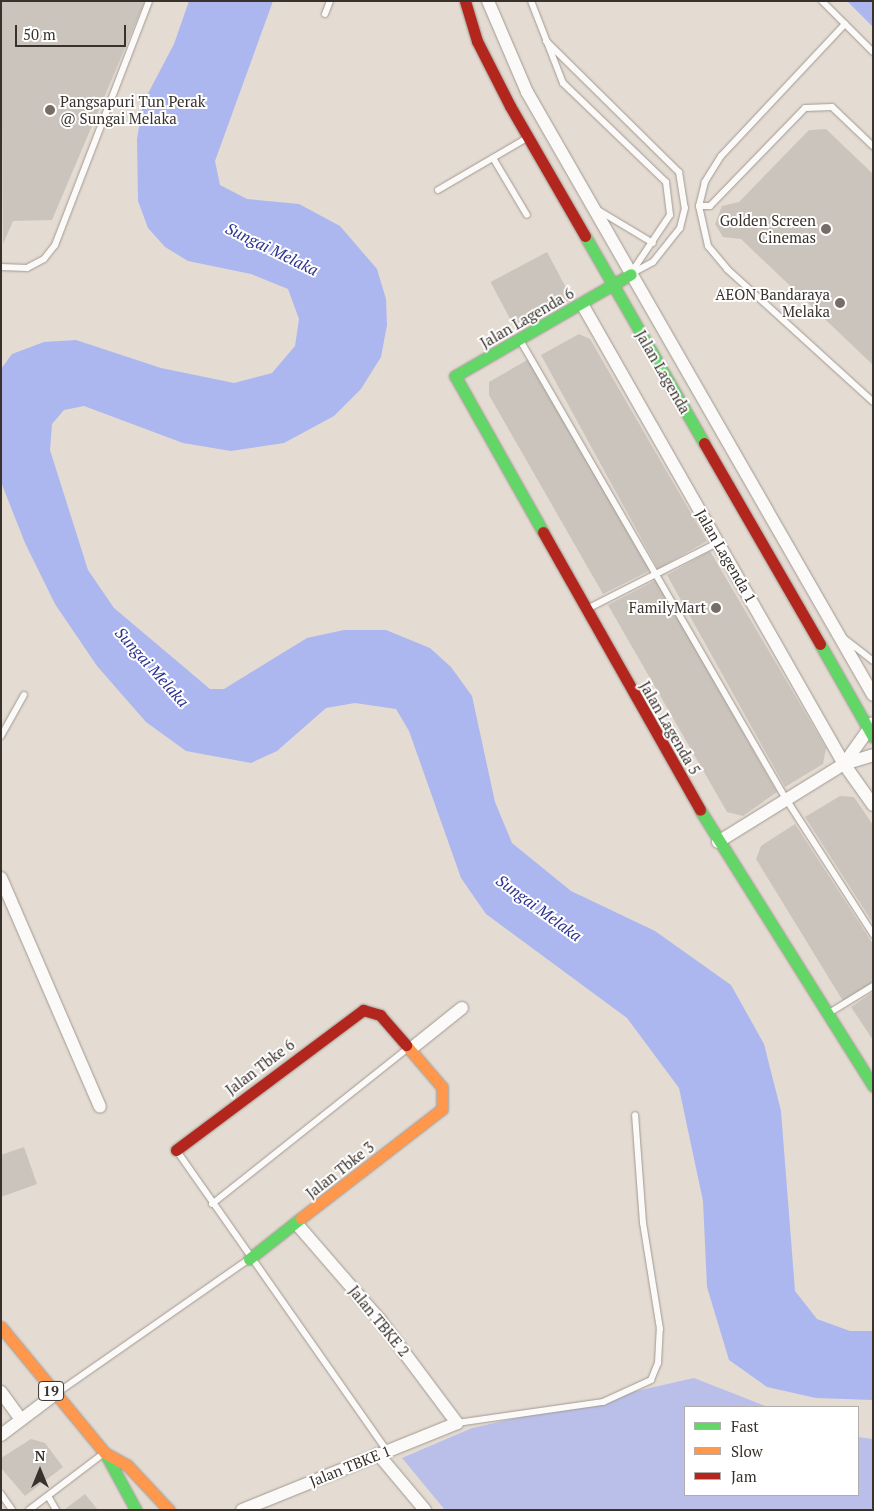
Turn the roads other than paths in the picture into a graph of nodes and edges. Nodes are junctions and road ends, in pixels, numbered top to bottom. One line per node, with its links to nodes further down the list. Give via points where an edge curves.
1 (149, 1): 19 (lane, via 55,246 44,259 27,268)
2 (330, 1): 7 (lane)
3 (465, 1): 11 (street, Jalan Lagenda, via 477,41)
4 (488, 1): 15 (street, Jalan Lagenda, via 527,92)
5 (531, 1): 9 (lane)
6 (822, 1): 8 (lane)
7 (325, 14)
8 (845, 24): 10 (lane); 16 (lane, via 720,156 705,182)
9 (542, 37): 18 (lane, via 563,83 666,182 670,215); 20 (lane, via 679,172 684,208 680,228 653,262)
10 (873, 52)
11 (528, 138): 13 (lane); 21 (street, Jalan Lagenda)
12 (873, 146): 16 (lane, via 832,106 805,108 710,206)
13 (493, 158): 14 (lane); 17 (lane)
14 (438, 190)
15 (591, 204): 18 (lane); 20 (street, Jalan Lagenda)
16 (699, 206): 25 (lane, via 708,246 727,269)
17 (527, 215)
18 (653, 243): 20 (lane)
19 (1, 267)
20 (631, 274): 21 (street, Jalan Lagenda 6); 29 (street, Jalan Lagenda)
21 (614, 285): 22 (street, Jalan Lagenda 6); 33 (street, Jalan Lagenda)
22 (582, 304): 23 (street, Jalan Lagenda 6); 26 (street, Jalan Lagenda 1)
23 (520, 340): 24 (street, Jalan Lagenda 6); 27 (lane)
24 (455, 376): 28 (street, Jalan Lagenda 5)
25 (873, 402)
26 (718, 542): 27 (lane); 36 (street, Jalan Lagenda 1)
27 (658, 573): 28 (lane); 37 (lane)
28 (586, 610): 39 (street, Jalan Lagenda 5)
29 (836, 632): 30 (lane); 32 (street, Jalan Lagenda)
30 (873, 661)
31 (24, 695): 34 (lane)
32 (873, 695)
33 (871, 730): 36 (street)
34 (1, 736)
35 (873, 755): 36 (street)
36 (844, 764): 37 (street); 38 (street, Jalan Lagenda 1)
37 (786, 799): 39 (street); 41 (lane)
38 (873, 806)
39 (718, 842): 44 (street, Jalan Lagenda 5)
40 (1, 878): 47 (street)
41 (873, 934)
42 (873, 986): 44 (lane)
43 (462, 1008): 45 (street)
44 (826, 1015): 46 (street, Jalan Lagenda 5)
45 (411, 1047): 49 (street, Jalan Tbke 6, via 380,1014 363,1010); 50 (lane); 51 (street, Jalan Tbke 3, via 442,1087 445,1101 442,1109)
46 (873, 1086)
47 (100, 1107)
48 (635, 1115): 57 (lane, via 643,1223 660,1329 658,1363 651,1380 603,1402)
49 (176, 1150): 50 (lane)
50 (212, 1204): 52 (lane)
51 (296, 1223): 52 (street, Jalan Tbke 3); 57 (street, Jalan TBKE 2, via 380,1320)
52 (249, 1259): 55 (lane); 59 (lane)
53 (1, 1327): 55 (street, 19)
54 (1, 1392): 56 (street)
55 (54, 1395): 56 (street); 60 (street, 19)
56 (21, 1420): 58 (street)
57 (457, 1423): 59 (street, Jalan TBKE 1)
58 (1, 1435)
59 (383, 1452): 68 (street, Jalan TBKE 1); 69 (street)
60 (105, 1453): 62 (lane); 66 (street); 67 (street, 19, via 127,1465)
61 (1, 1494): 63 (lane)
62 (48, 1496): 64 (lane); 65 (lane)
63 (12, 1510)
64 (30, 1510)
65 (56, 1510)
66 (136, 1510)
67 (168, 1510)
68 (242, 1510)
69 (425, 1510)

